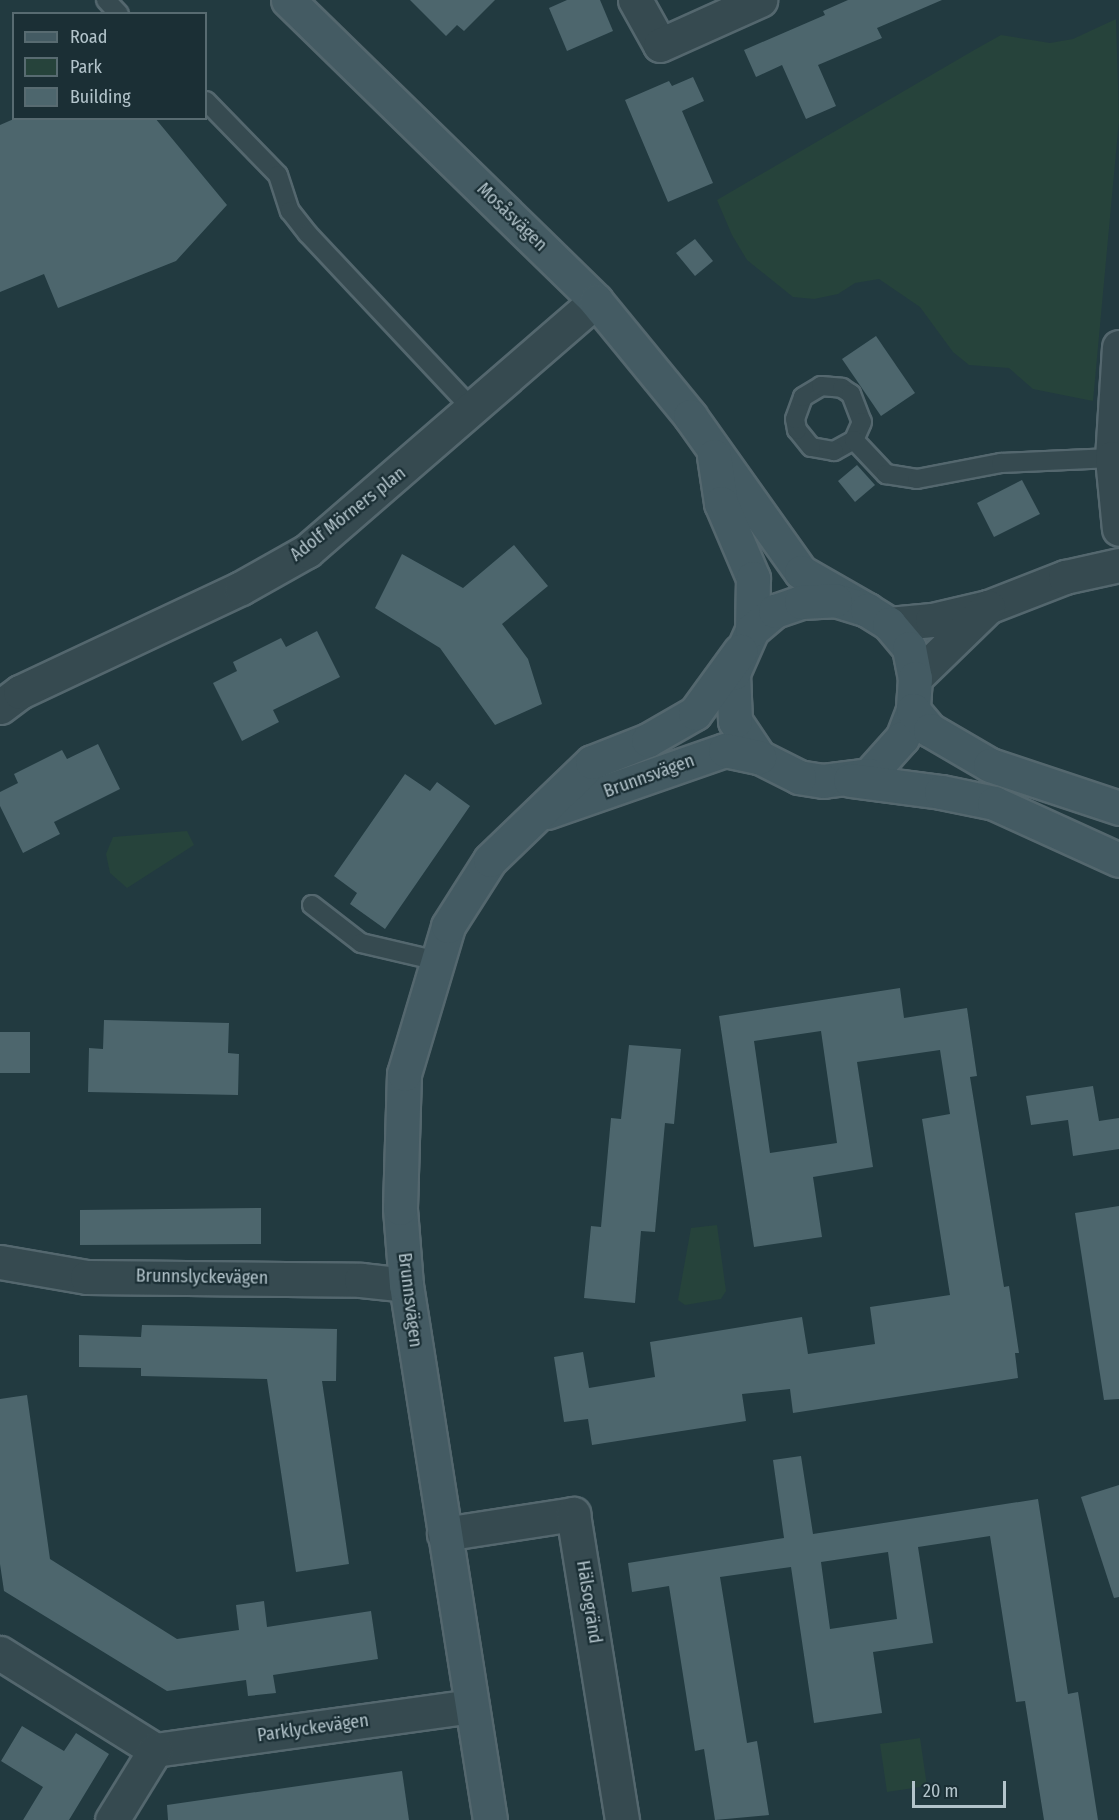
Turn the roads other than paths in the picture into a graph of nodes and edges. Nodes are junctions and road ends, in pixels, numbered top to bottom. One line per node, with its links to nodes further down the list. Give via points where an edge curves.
1 (106, 0): 5 (lane)
2 (288, 0): 7 (main road, Mosåsvägen)
3 (635, 0): 4 (street, via 660,45)
4 (760, 0)
5 (117, 12)
6 (207, 102): 9 (lane, via 278,175 290,211 308,234)
7 (596, 301): 9 (street, Adolf Mörners plan); 11 (main road, Mosåsvägen, via 690,416)
8 (1119, 347): 12 (street)
9 (472, 410): 19 (street, Adolf Mörners plan, via 307,551 241,588 20,692)
10 (854, 440): 12 (lane, via 886,474 917,479 1001,463)
11 (713, 454): 16 (main road, Mosåsvägen, via 801,572); 17 (main road, Mosåsvägen, via 721,503 753,578)
12 (1112, 458): 13 (street)
13 (1119, 529)
14 (1119, 565): 15 (street, via 1065,577)
15 (988, 607): 16 (street, via 932,620); 18 (street)
16 (878, 617): 17 (main road, via 835,600 801,602 774,611); 18 (main road, via 909,648)
17 (746, 640): 20 (main road, via 733,673 735,721); 23 (main road, Brunnsvägen, via 695,712 648,740 592,762)
18 (914, 694): 21 (main road, via 902,738 869,775); 22 (main road, via 930,730 990,765)
19 (0, 707)
20 (759, 757): 21 (main road, via 799,777); 23 (main road, Brunnsvägen, via 725,750)
21 (850, 780): 24 (main road, via 994,803)
22 (1119, 808)
23 (540, 814): 26 (main road, Brunnsvägen, via 490,860 448,926)
24 (1119, 861)
25 (312, 905): 26 (lane, via 361,943)
26 (438, 961): 28 (main road, Brunnsvägen, via 404,1074 400,1197)
27 (0, 1262): 28 (street, Brunnslyckevägen, via 87,1277 361,1280)
28 (406, 1285): 29 (main road, Brunnsvägen)
29 (444, 1534): 31 (main road, Brunnsvägen); 35 (street, Hälsogränd, via 573,1514)
30 (0, 1653): 32 (street)
31 (471, 1706): 32 (street, Parklyckevägen); 34 (main road, Brunnsvägen)
32 (155, 1750): 33 (street)
33 (112, 1820)
34 (490, 1820)
35 (622, 1820)

